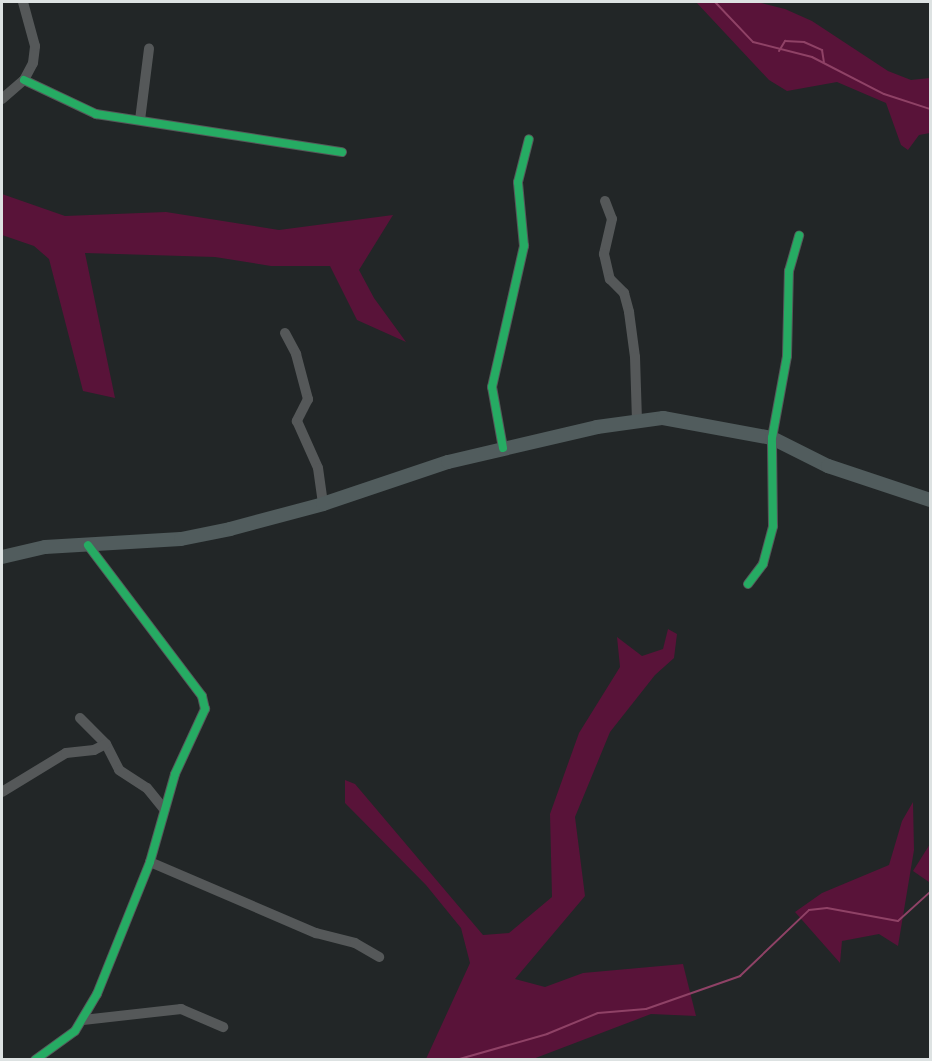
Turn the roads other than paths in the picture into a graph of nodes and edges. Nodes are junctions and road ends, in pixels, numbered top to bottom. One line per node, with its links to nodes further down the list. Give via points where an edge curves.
1 (23, 2): 3 (street, via 35,46 33,63)
2 (149, 49): 5 (street)
3 (24, 80): 4 (street); 5 (street, via 96,114)
4 (2, 99)
5 (140, 120): 7 (street)
6 (529, 140): 13 (street, via 518,182 524,246 492,387)
7 (342, 152)
8 (604, 201): 11 (street, via 612,219 604,254 610,279 624,293 628,312 635,357)
9 (799, 235): 12 (street, via 789,271 787,356)
10 (285, 333): 15 (street, via 296,354 308,399 297,421 318,468)
11 (637, 420): 12 (main road, via 663,418); 13 (main road)
12 (772, 438): 14 (main road, via 828,466); 18 (street, via 773,526 763,564)
13 (503, 448): 15 (main road)
14 (930, 500)
15 (323, 504): 16 (main road, via 181,539)
16 (88, 545): 17 (main road, via 45,547); 22 (street, via 202,696 205,709 201,722 175,774)
17 (2, 557)
18 (748, 584)
19 (80, 718): 20 (street)
20 (106, 744): 21 (street, via 94,750 66,753); 22 (street, via 119,770 147,788)
21 (2, 792)
22 (165, 810): 23 (street)
23 (150, 862): 24 (street, via 316,933 355,943); 25 (street)
24 (379, 957)
25 (83, 1020): 26 (street, via 181,1009); 27 (street, via 66,1038)
26 (224, 1027)
27 (34, 1059)

